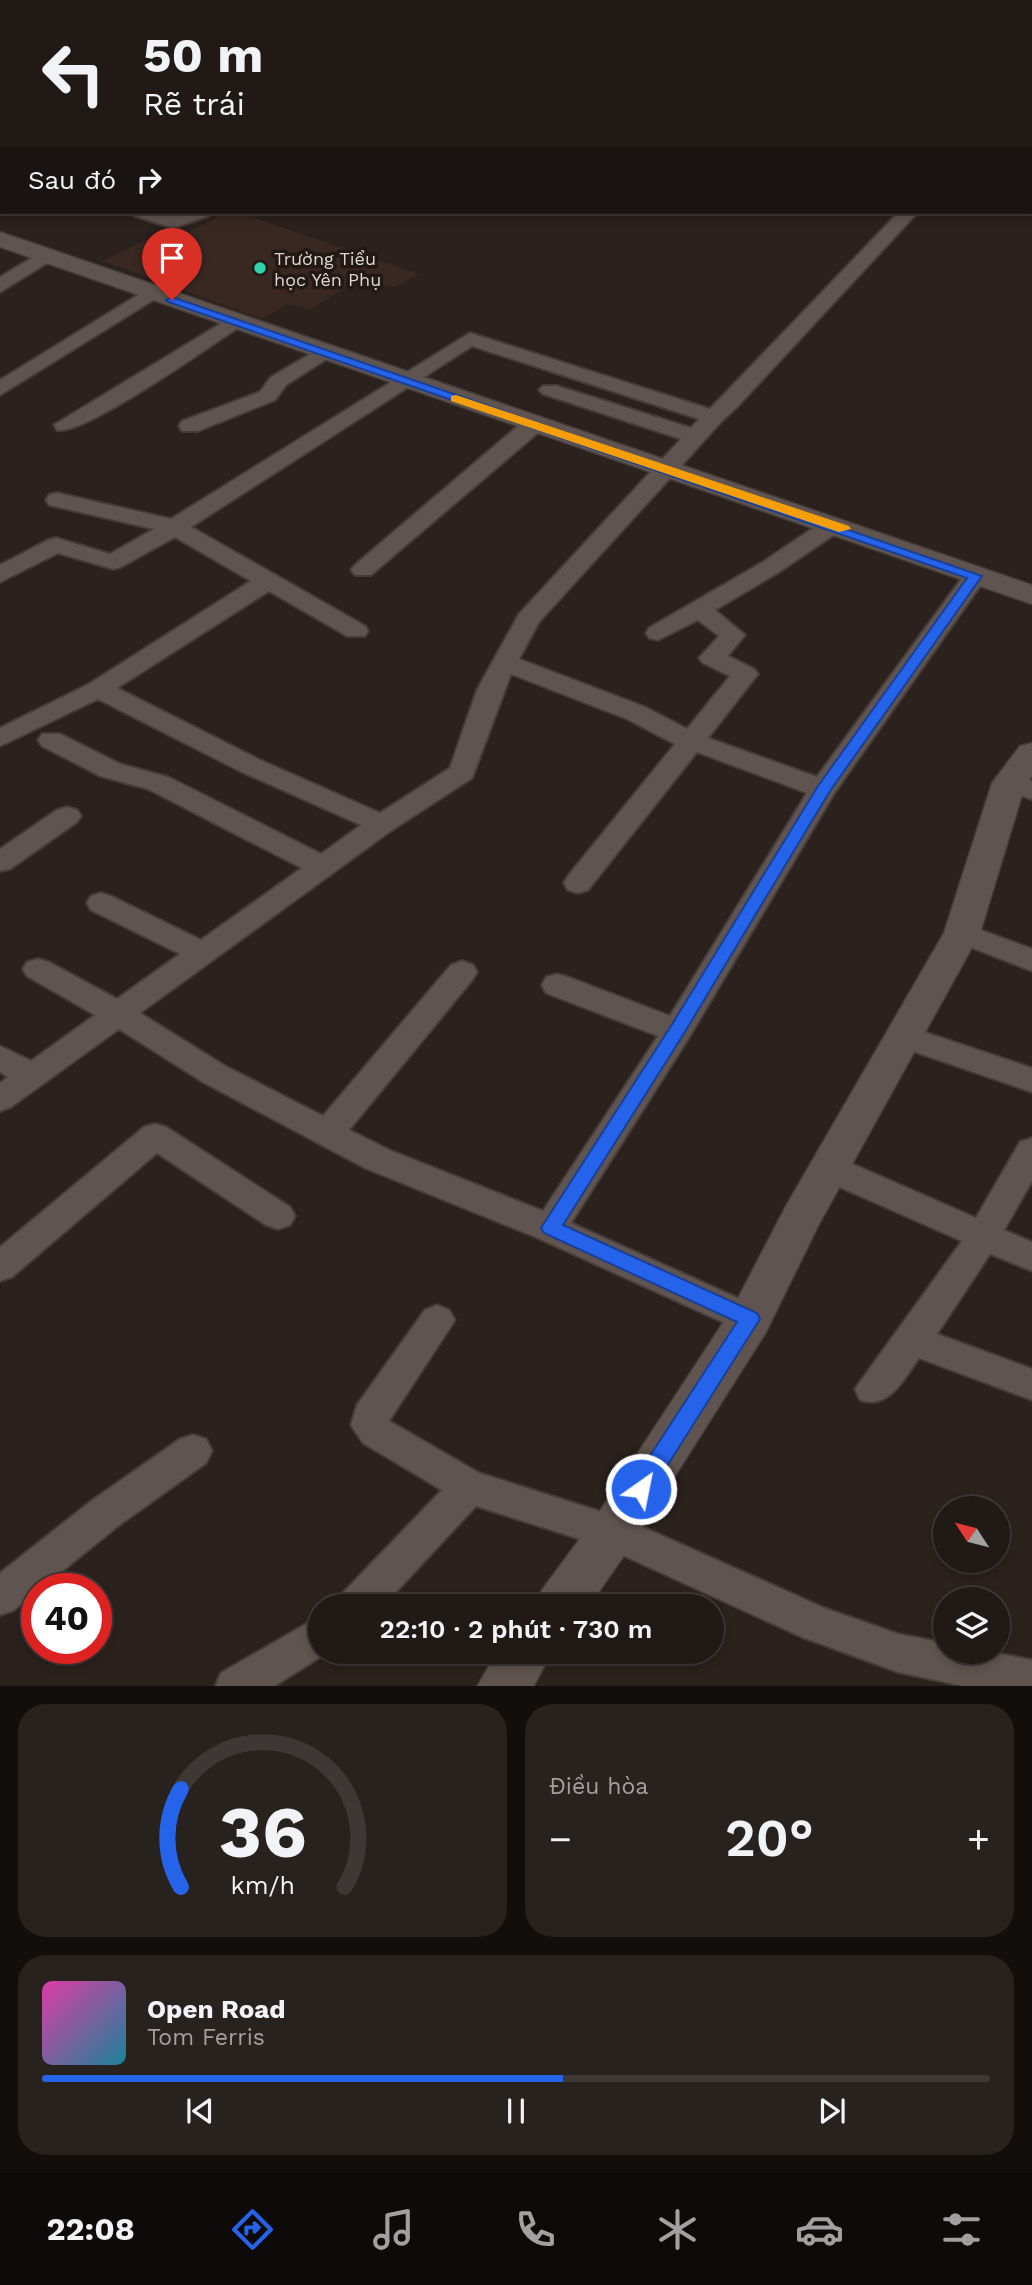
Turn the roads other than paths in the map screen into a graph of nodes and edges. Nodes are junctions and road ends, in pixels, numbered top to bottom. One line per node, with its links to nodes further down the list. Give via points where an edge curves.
1 (147, 214): 2 (street, via 173,222)
2 (196, 214)
3 (907, 214): 13 (street)
4 (0, 239): 5 (street)
5 (45, 256): 6 (street); 7 (street)
6 (0, 286)
7 (151, 293): 8 (street); 11 (street)
8 (235, 321): 9 (street); 14 (street)
9 (324, 352): 10 (street); 16 (street, via 278,381 268,396)
10 (404, 381): 13 (street, via 470,339); 15 (street); 21 (street)
11 (0, 389)
12 (550, 390): 17 (street)
13 (713, 417): 17 (street)
14 (65, 425)
15 (533, 425): 18 (street); 22 (street)
16 (190, 426)
17 (696, 437): 18 (street)
18 (665, 470): 20 (street); 30 (street, via 528,619)
19 (57, 500): 21 (street)
20 (833, 525): 24 (street); 27 (street)
21 (175, 527): 23 (street, via 113,562 56,545); 25 (street)
22 (363, 570)
23 (0, 576)
24 (975, 576): 26 (street); 36 (street)
25 (269, 580): 28 (street); 31 (street)
26 (1032, 595)
27 (699, 609): 29 (street); 34 (street, via 733,635 712,658 745,674)
28 (356, 631)
29 (658, 633)
30 (503, 662): 34 (street, via 636,713); 38 (street, via 462,772)
31 (98, 689): 32 (street); 38 (street)
32 (0, 738)
33 (51, 740): 40 (street, via 110,770 158,783)
34 (691, 741): 36 (street); 41 (street)
35 (1024, 775): 43 (street)
36 (823, 789): 50 (street)
37 (68, 816): 39 (street)
38 (382, 824): 40 (street)
39 (1, 860)
40 (322, 866): 44 (street)
41 (578, 883)
42 (101, 903): 44 (street)
43 (962, 933): 45 (street); 51 (street)
44 (202, 953): 49 (street)
45 (1032, 961)
46 (38, 969): 49 (street)
47 (462, 972): 56 (street)
48 (557, 985): 50 (street)
49 (118, 1014): 53 (street); 56 (street, via 214,1074)
50 (677, 1031): 60 (street)
51 (903, 1035): 54 (street); 58 (street)
52 (0, 1057): 53 (street)
53 (31, 1076): 55 (street)
54 (1032, 1080)
55 (0, 1099)
56 (327, 1134): 60 (street, via 377,1159)
57 (1032, 1152): 61 (street)
58 (829, 1168): 61 (street); 64 (street)
59 (278, 1216): 63 (street, via 155,1136)
60 (550, 1228): 64 (street)
61 (985, 1235): 62 (street); 66 (street)
62 (1032, 1257)
63 (0, 1267)
64 (750, 1319): 71 (street)
65 (437, 1320): 70 (street, via 370,1416 369,1425)
66 (914, 1341): 67 (street); 68 (street)
67 (1032, 1385)
68 (873, 1388)
69 (194, 1451): 74 (street, via 104,1514)
70 (469, 1487): 71 (street); 72 (street)
71 (613, 1532): 73 (street); 77 (street, via 817,1624 898,1653)
72 (369, 1594)
73 (569, 1594)
74 (0, 1597)
75 (308, 1642): 78 (street)
76 (518, 1664): 79 (street)
77 (1032, 1680)
78 (234, 1686)
79 (502, 1686)

